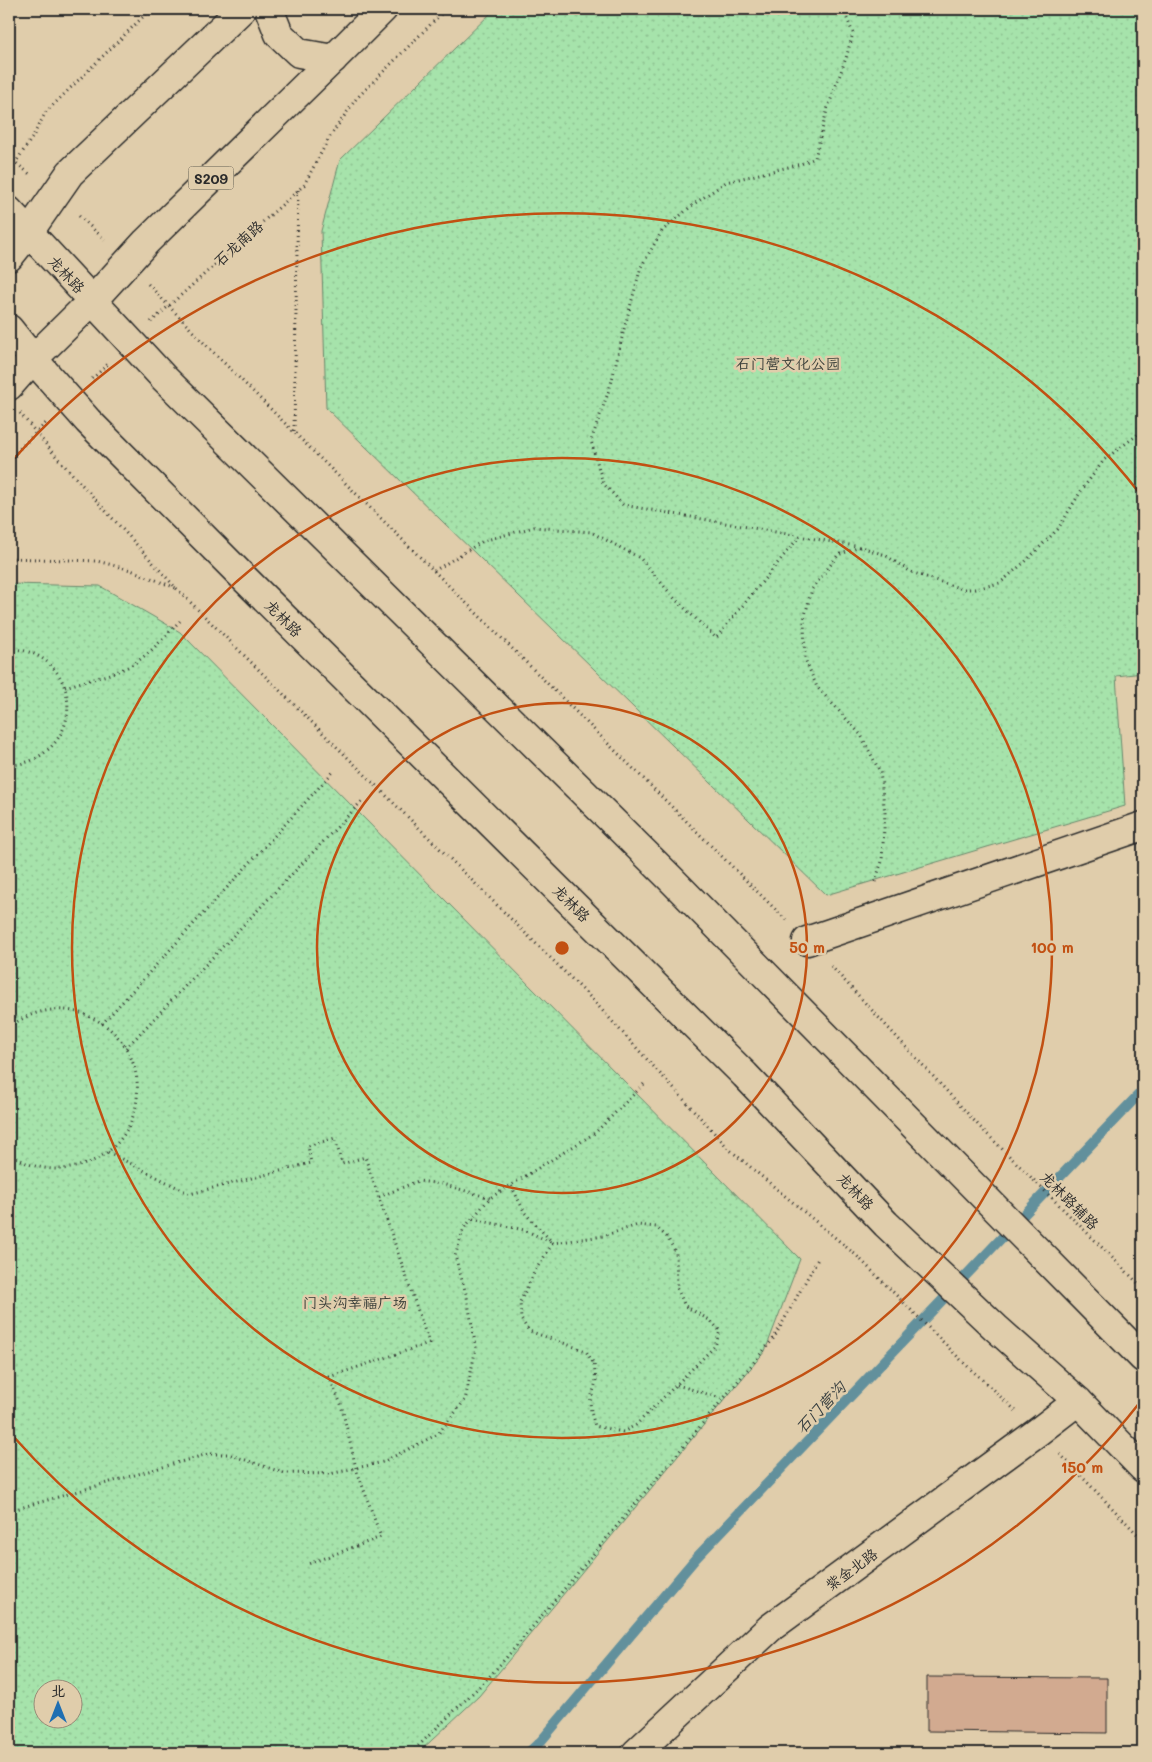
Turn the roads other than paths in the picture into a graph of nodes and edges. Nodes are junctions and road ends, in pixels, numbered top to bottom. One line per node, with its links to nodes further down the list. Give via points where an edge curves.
1 (242, 9): 6 (main road, via 70,173)
2 (269, 9): 4 (main road, via 278,34 299,53)
3 (383, 9): 4 (main road, S209)
4 (333, 59): 8 (main road, S209, via 146,242)
5 (9, 211): 6 (main road, 龙林路)
6 (29, 232): 7 (main road); 8 (main road, 龙林路)
7 (9, 257)
8 (92, 301): 10 (main road); 14 (main road, 龙林路, via 171,385 668,876)
9 (9, 329): 10 (main road, 龙林路)
10 (33, 359): 11 (main road); 15 (main road, 龙林路, via 243,577 745,1075 886,1224)
11 (9, 386)
12 (1143, 826): 13 (main road)
13 (807, 941)
14 (1143, 1358)
15 (1078, 1401): 16 (main road, 龙林路); 17 (main road, 紫金北路, via 770,1628)
16 (1143, 1468)
17 (636, 1753)

